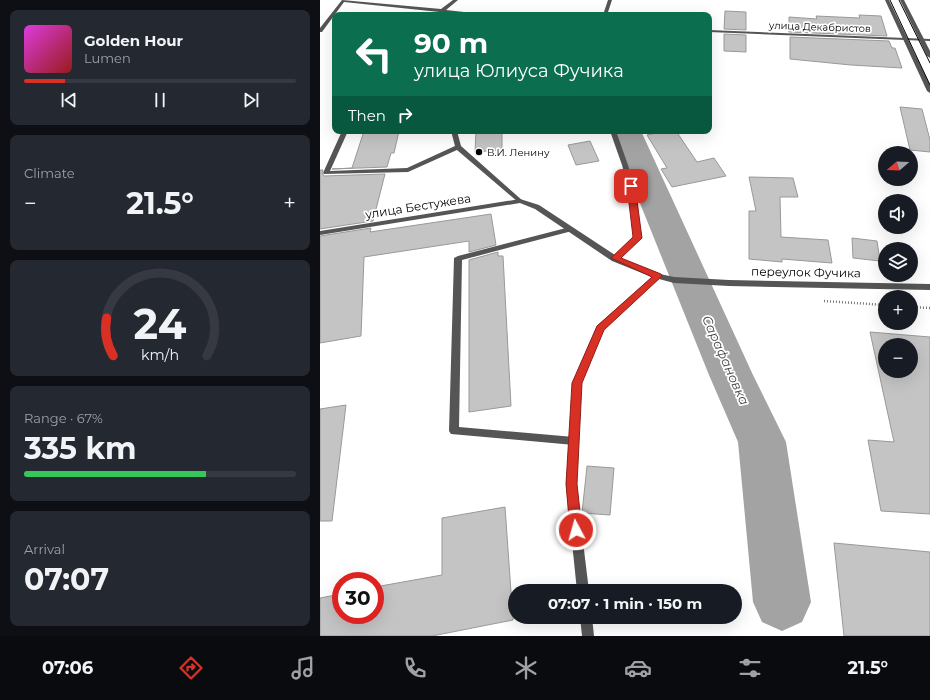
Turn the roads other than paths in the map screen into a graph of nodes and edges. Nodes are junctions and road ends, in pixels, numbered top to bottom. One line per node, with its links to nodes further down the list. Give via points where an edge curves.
1 (344, 0): 6 (street); 7 (street)
2 (456, 0): 6 (street)
3 (610, 0): 9 (street)
4 (887, 0): 13 (street)
5 (902, 0): 14 (street)
6 (443, 10): 8 (street)
7 (335, 12)
8 (459, 12)
9 (606, 12)
10 (332, 16): 11 (street)
11 (320, 31)
12 (712, 31): 13 (street, улица Декабристов)
13 (904, 39): 14 (street, улица Декабристов); 17 (street)
14 (921, 40): 15 (street, улица Декабристов); 16 (street)
15 (930, 40)
16 (930, 56)
17 (930, 91)
18 (344, 134): 21 (street, via 326,173 408,170)
19 (455, 134): 21 (street)
20 (614, 134): 25 (street, via 634,197 638,238)
21 (458, 147): 22 (street)
22 (520, 201): 23 (street, переулок Фучика, via 537,207); 24 (street, улица Бестужева)
23 (570, 229): 25 (street, переулок Фучика); 28 (street, via 458,258 454,431)
24 (320, 233)
25 (615, 258): 26 (street, переулок Фучика)
26 (658, 276): 27 (street, переулок Фучика, via 674,280 729,283); 28 (street, via 600,328 577,383)
27 (930, 287)
28 (574, 442): 29 (street, via 571,484)
29 (582, 584)
30 (587, 624): 31 (street)
31 (588, 636)

